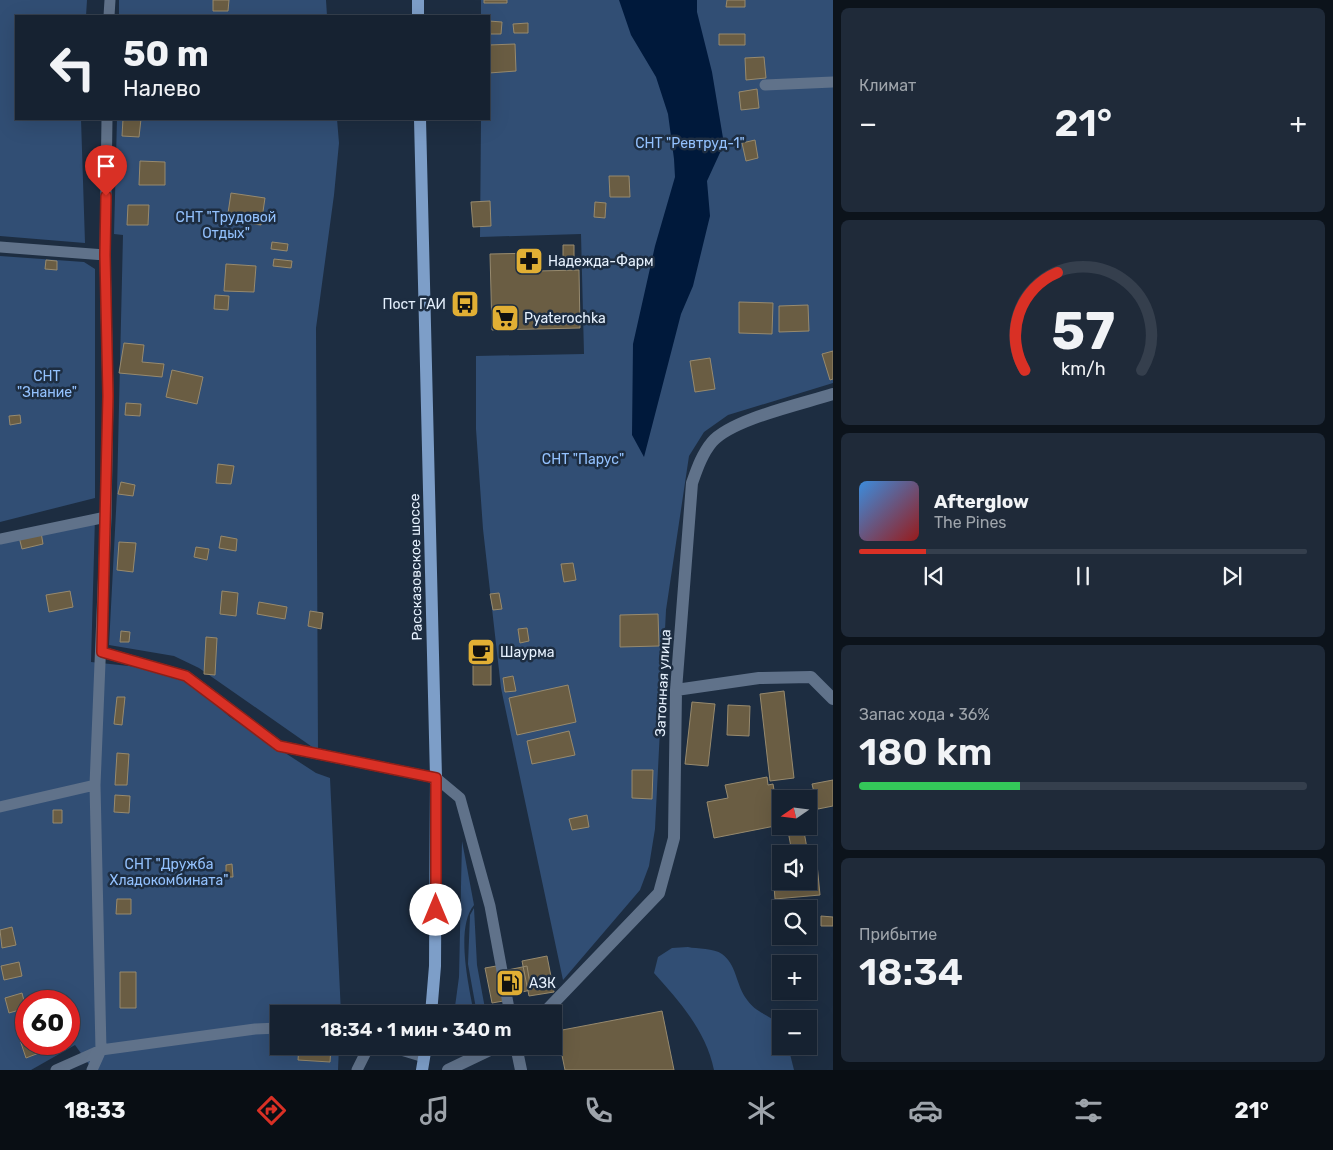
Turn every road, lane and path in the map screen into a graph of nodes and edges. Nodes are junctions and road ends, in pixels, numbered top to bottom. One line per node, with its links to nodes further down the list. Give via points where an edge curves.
1 (110, 0): 3 (lane)
2 (418, 0): 4 (main road)
3 (109, 15)
4 (418, 15)
5 (833, 82): 6 (lane)
6 (765, 85)
7 (107, 120): 10 (lane)
8 (420, 120): 17 (main road, Рассказовское шоссе)
9 (0, 247): 10 (lane)
10 (105, 255): 12 (lane)
11 (833, 394): 15 (street, Затонная улица, via 723,432 703,456 692,483)
12 (106, 517): 13 (lane); 14 (lane)
13 (0, 539)
14 (102, 652): 17 (lane, via 186,676 279,746); 18 (lane)
15 (676, 690): 16 (street, via 760,678 811,677); 22 (street, Затонная улица, via 674,838 659,892)
16 (833, 699)
17 (436, 778): 20 (main road, Рассказовское шоссе); 21 (lane, via 460,798 490,906)
18 (95, 785): 19 (lane); 24 (lane)
19 (0, 807)
20 (433, 1005)
21 (508, 1005)
22 (552, 1005)
23 (270, 1028): 24 (lane)
24 (101, 1050): 28 (lane); 29 (lane)
25 (364, 1055): 30 (lane)
26 (479, 1055): 31 (street)
27 (518, 1055): 32 (street)
28 (56, 1070)
29 (92, 1070)
30 (357, 1070)
31 (448, 1070)
32 (521, 1070)

